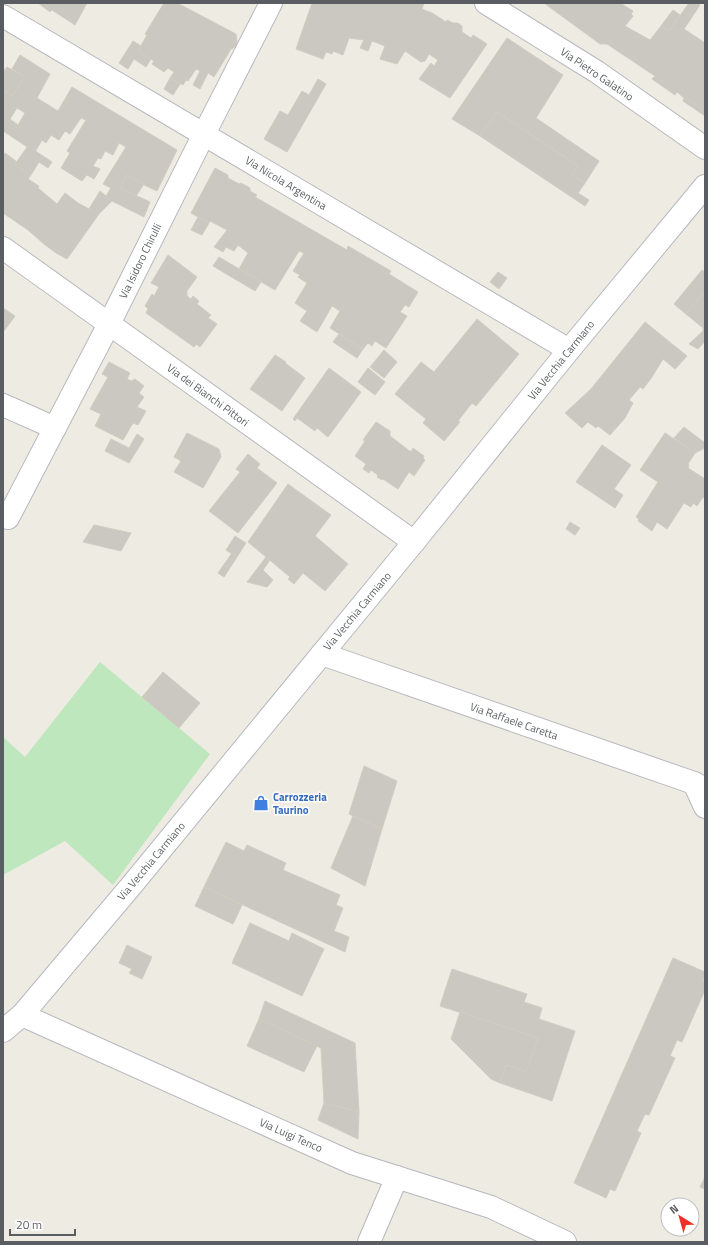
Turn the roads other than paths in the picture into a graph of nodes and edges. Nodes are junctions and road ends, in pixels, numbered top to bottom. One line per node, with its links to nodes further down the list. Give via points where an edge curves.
1 (271, 3): 4 (street, Via Isidoro Chirulli)
2 (486, 3): 5 (street, Via Pietro Galatino, via 597,72)
3 (3, 16): 4 (street, Via Nicola Argentina)
4 (204, 134): 8 (street, Via Isidoro Chirulli); 9 (street, Via Nicola Argentina)
5 (705, 148)
6 (705, 186): 9 (street, Via Vecchia Carmiano)
7 (3, 248): 8 (street, Via dei Bianchi Pittori)
8 (109, 324): 11 (street, Via Isidoro Chirulli); 13 (street, Via dei Bianchi Pittori)
9 (568, 350): 13 (street, Via Vecchia Carmiano)
10 (3, 405): 11 (street)
11 (55, 428): 12 (street, Via Isidoro Chirulli)
12 (8, 518)
13 (414, 542): 14 (street, Via Vecchia Carmiano)
14 (322, 654): 15 (street, Via Raffaele Caretta); 17 (street, Via Vecchia Carmiano)
15 (699, 786): 16 (street)
16 (705, 807)
17 (22, 1015): 18 (street, Via Vecchia Carmiano); 19 (street, Via Luigi Tenco, via 352,1163)
18 (3, 1031)
19 (397, 1177): 20 (street); 21 (street, Via Luigi Tenco, via 491,1207)
20 (369, 1242)
21 (564, 1242)

